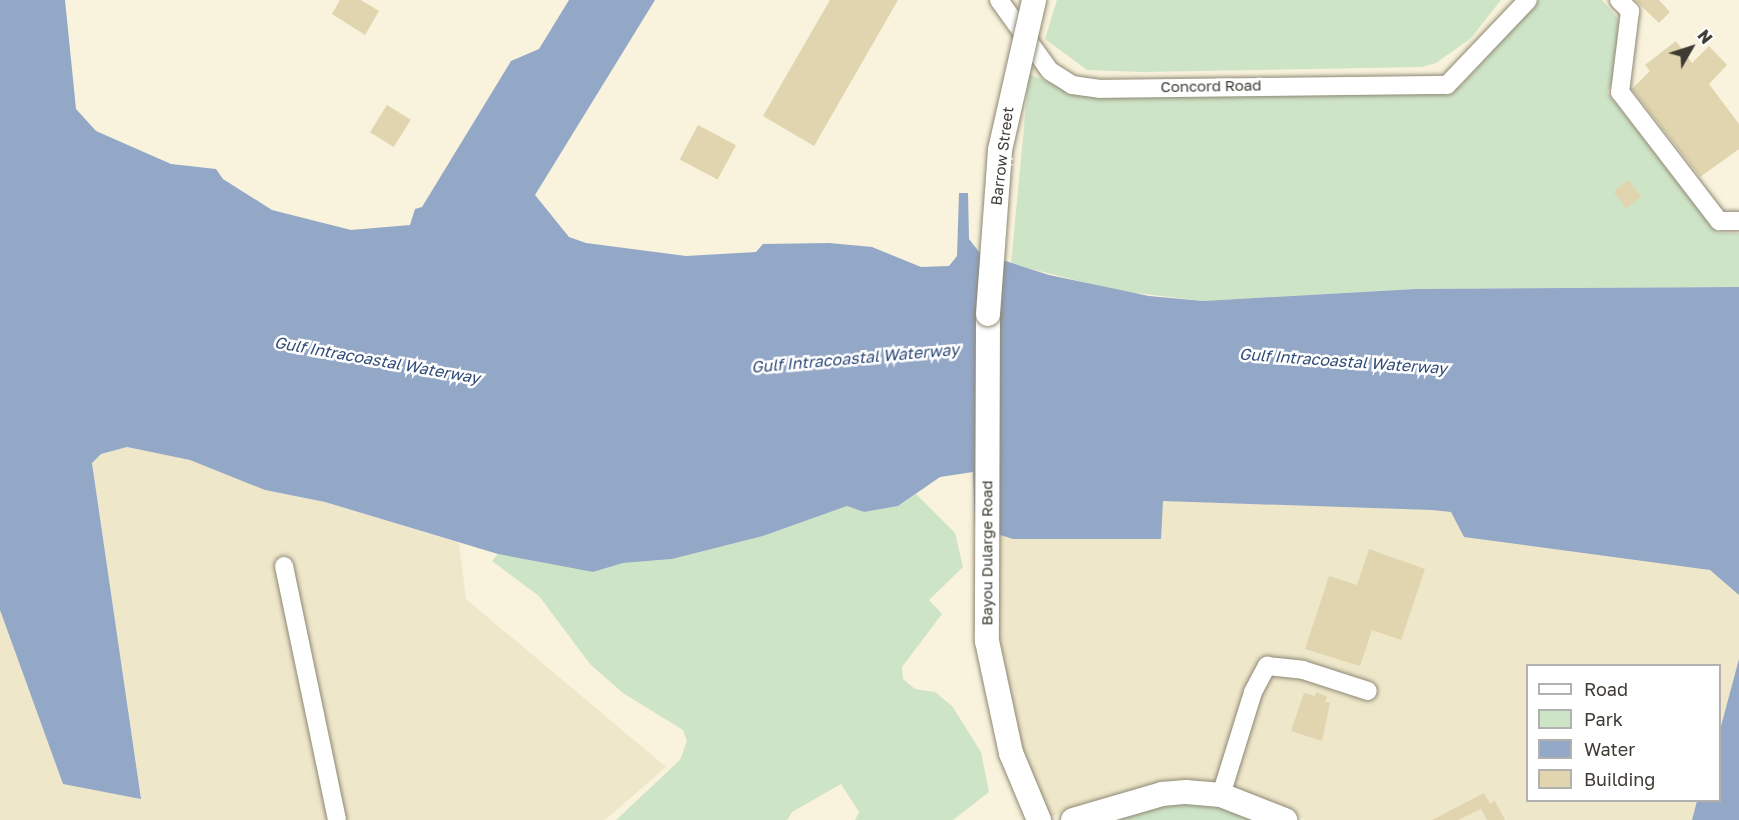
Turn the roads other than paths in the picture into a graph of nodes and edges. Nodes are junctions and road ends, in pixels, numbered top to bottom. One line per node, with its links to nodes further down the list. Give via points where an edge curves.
1 (999, 0): 3 (street, Concord Road, via 1050,71 1083,88 1440,86 1461,75)
2 (1034, 0): 6 (main road, Barrow Street, bridge, via 1000,150)
3 (1528, 0)
4 (1619, 0): 5 (street, via 1630,11 1620,92 1719,221)
5 (1739, 221)
6 (988, 314): 11 (main road, Bayou Dularge Road, via 987,641 1011,753)
7 (284, 566): 10 (street)
8 (1368, 691): 9 (street, via 1303,670 1267,666 1253,692)
9 (1221, 795): 12 (main road, via 1162,794); 13 (main road)
10 (337, 820)
11 (1039, 820)
12 (1074, 820)
13 (1285, 820)

